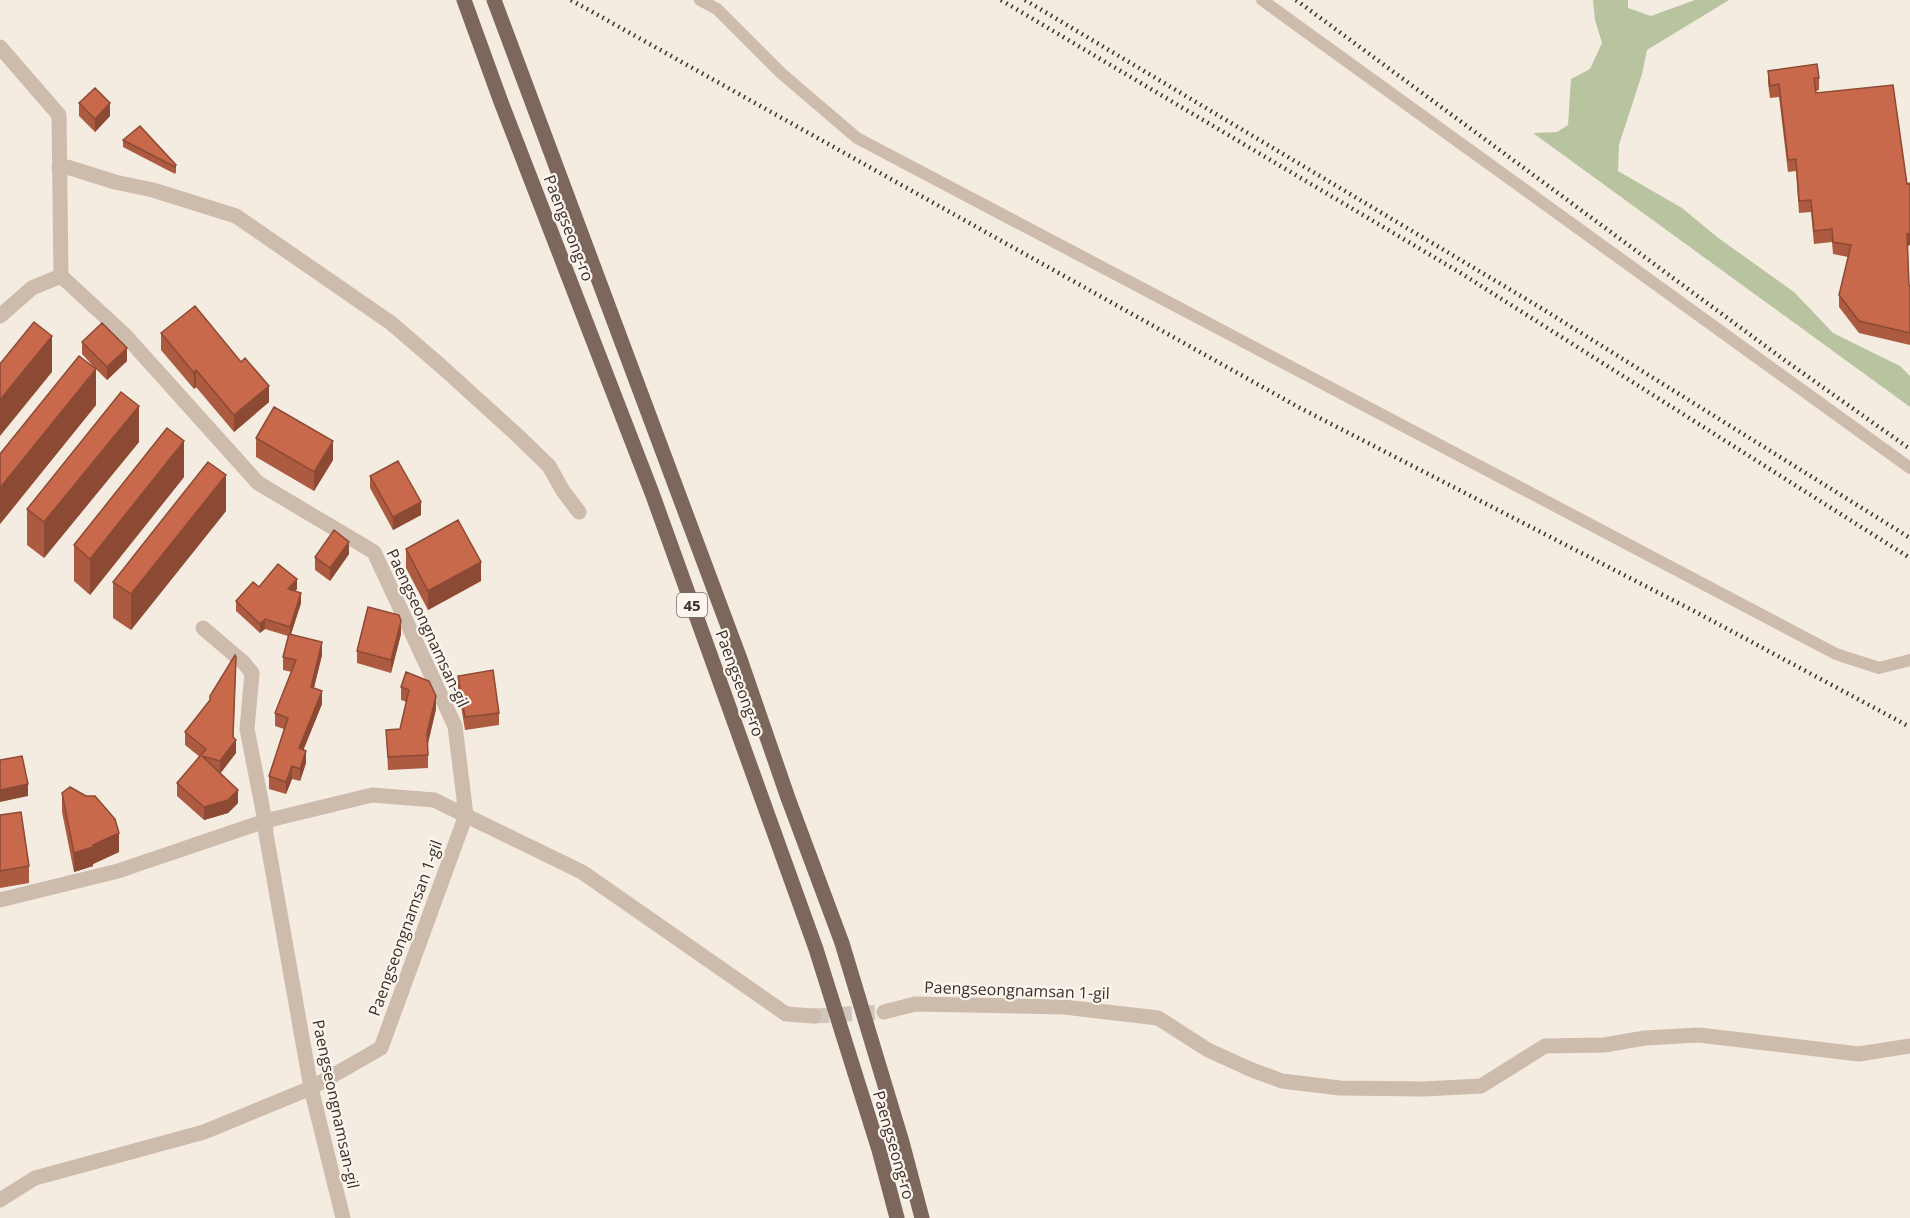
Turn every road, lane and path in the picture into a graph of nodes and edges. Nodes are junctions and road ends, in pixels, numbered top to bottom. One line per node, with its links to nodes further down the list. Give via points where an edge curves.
1 (464, 0): 22 (main road, Paengseong-ro / 45, via 652,493 816,949)
2 (494, 0): 23 (main road, Paengseong-ro / 45, via 842,943)
3 (700, 0): 12 (lane, via 717,9 781,73 857,138 1836,654 1879,668)
4 (1262, 0): 9 (lane)
5 (0, 47): 6 (street, via 59,115)
6 (59, 168): 7 (street); 10 (street, via 153,190 236,216 391,323 441,366 549,466)
7 (61, 276): 8 (street, via 32,288); 13 (street, Paengseongnamsan-gil, via 125,335 258,483 374,552 455,726)
8 (0, 316)
9 (1910, 468)
10 (579, 512)
11 (203, 628): 14 (street, Paengseongnamsan-gil, via 252,673 247,729)
12 (1910, 660)
13 (466, 815): 14 (street, via 434,800 372,795); 17 (street, via 582,872 786,1014); 19 (street, Paengseongnamsan 1-gil, via 381,1048)
14 (265, 821): 15 (street, via 118,871); 19 (street, Paengseongnamsan-gil)
15 (0, 900)
16 (884, 1012): 18 (street, Paengseongnamsan 1-gil, via 915,1004 1064,1007 1158,1018 1208,1050 1252,1070 1282,1081 1340,1088 1481,1086 1545,1046 1604,1045 1645,1038 1699,1035 1859,1054)
17 (814, 1016)
18 (1910, 1046)
19 (311, 1088): 20 (street, Paengseongnamsan 1-gil, via 204,1131 35,1178); 21 (street, Paengseongnamsan-gil)
20 (0, 1200)
21 (343, 1218)
22 (897, 1218)
23 (922, 1218)

